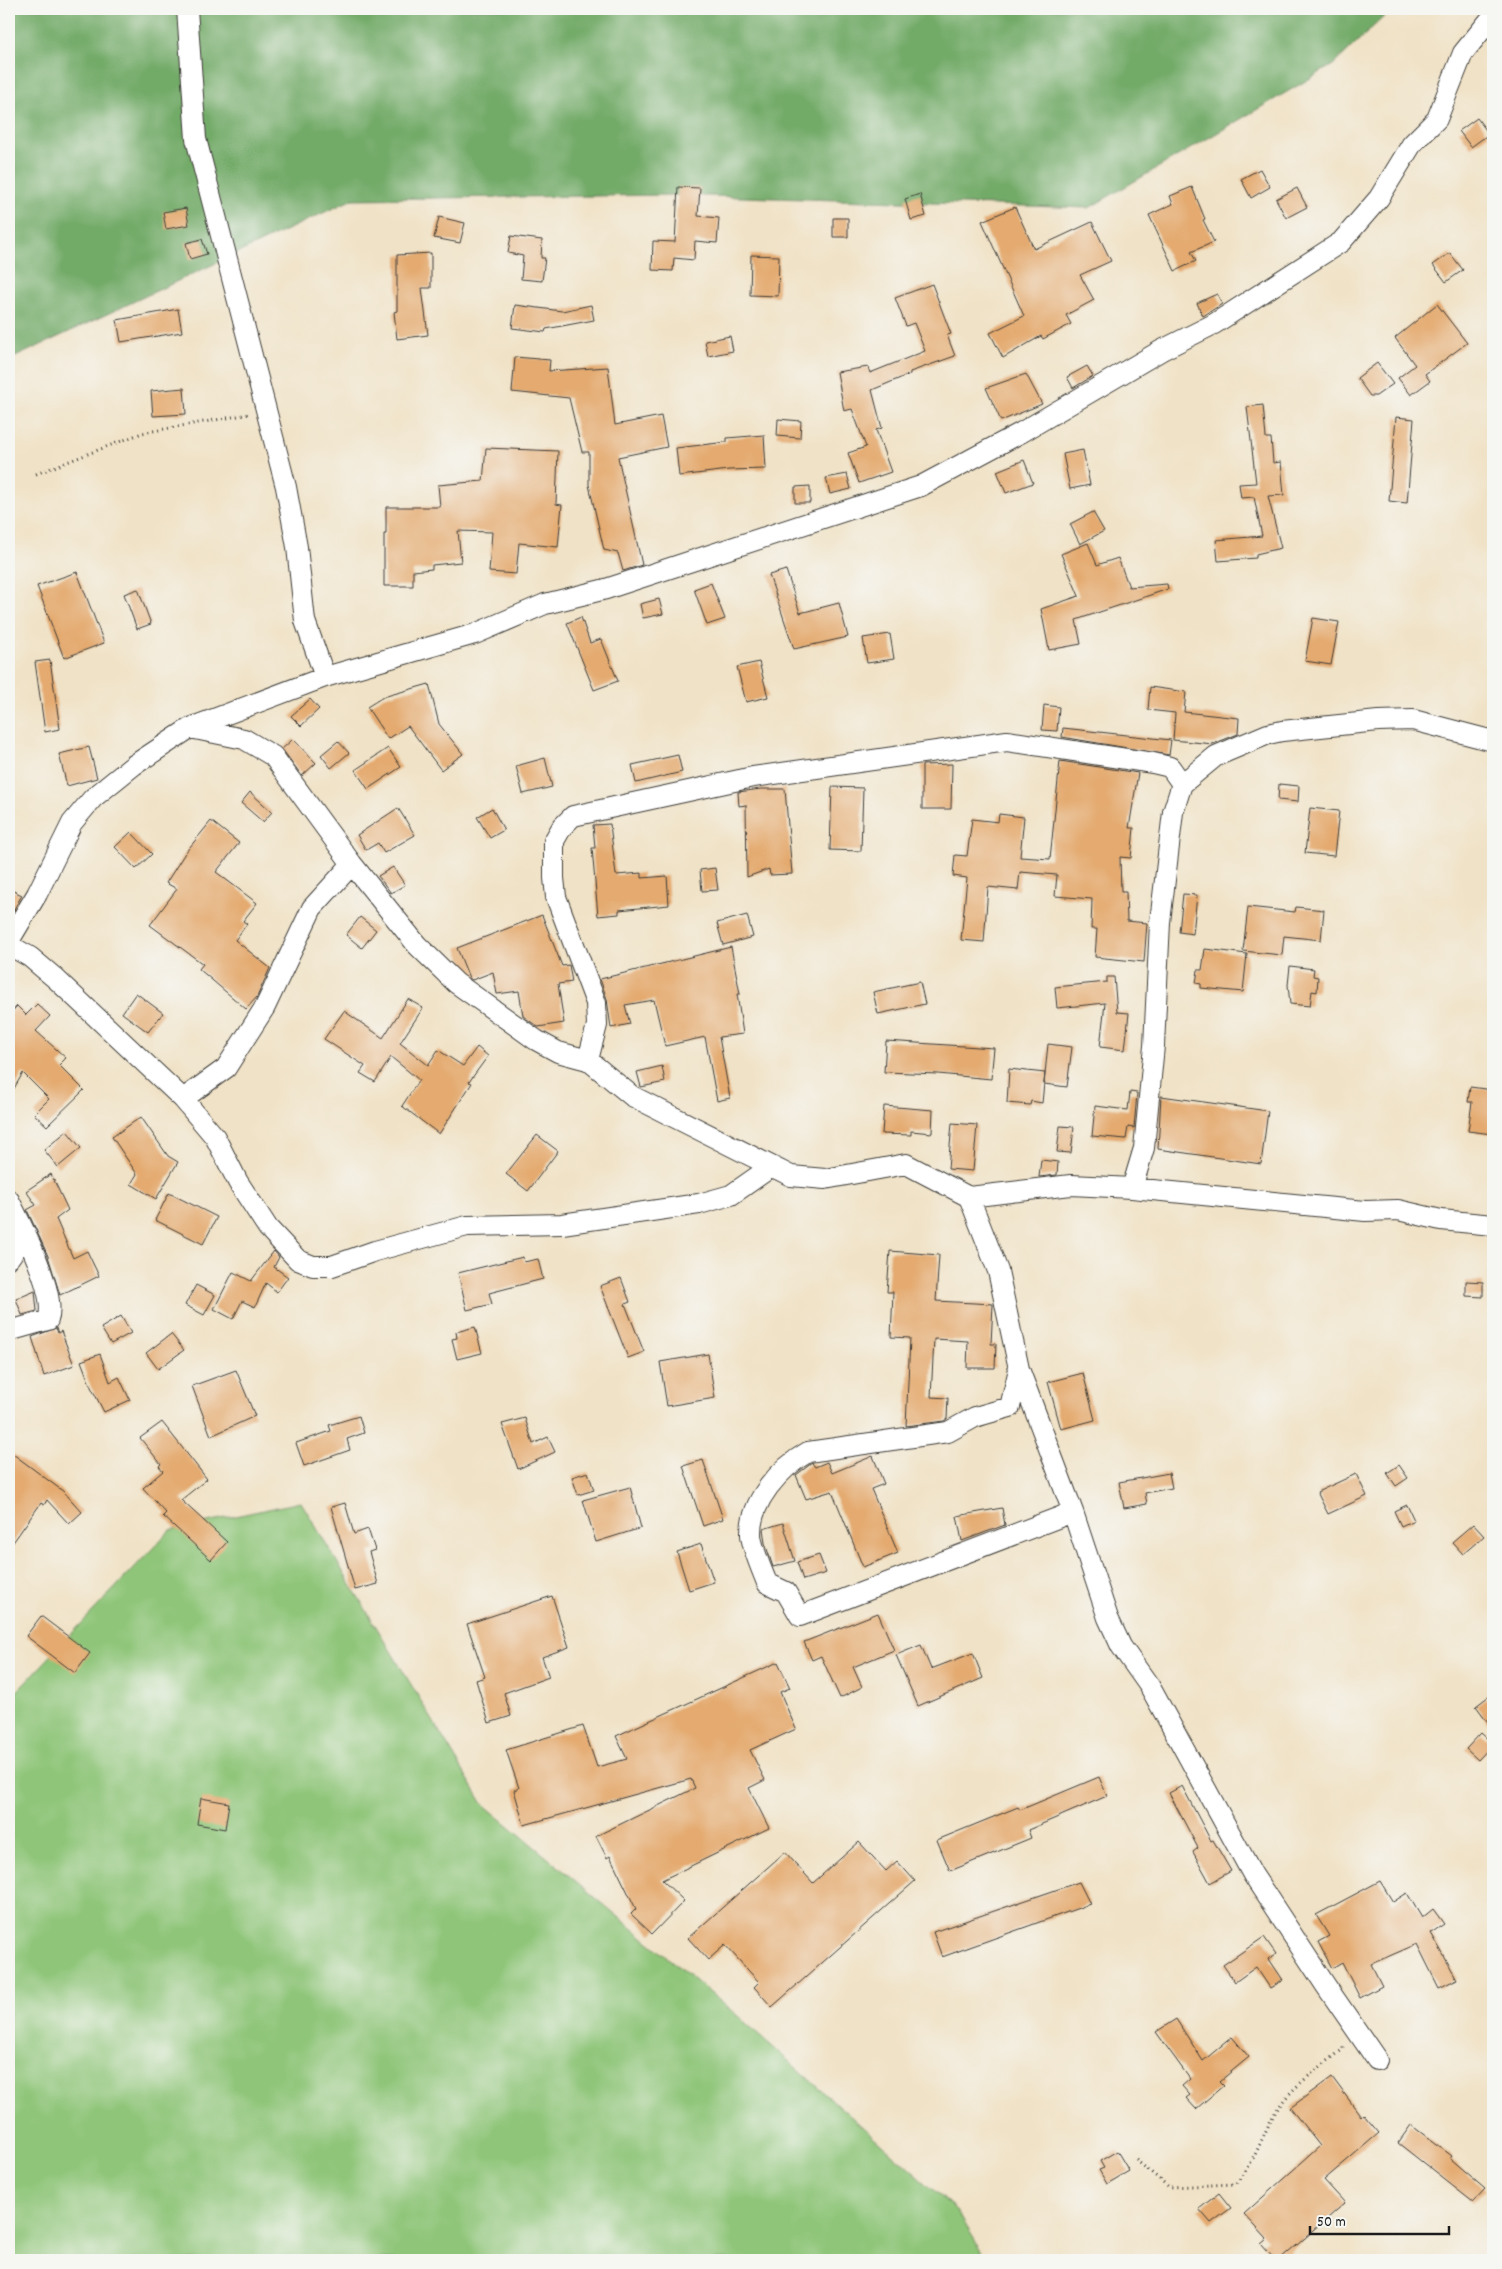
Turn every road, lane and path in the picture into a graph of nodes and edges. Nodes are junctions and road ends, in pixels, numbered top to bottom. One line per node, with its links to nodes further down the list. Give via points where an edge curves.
1 (187, 9): 3 (street, via 196,140)
2 (1493, 16): 5 (street, via 1463,53 1437,119 1412,144 1379,198 1341,242 1214,324 921,486 606,589 545,604 466,637)
3 (267, 411): 4 (path, via 142,433); 5 (street, via 297,546 305,621)
4 (36, 474)
5 (325, 677): 6 (street)
6 (190, 728): 9 (street, via 244,739 273,756); 10 (street, via 134,765 93,798 72,823)
7 (1493, 741): 8 (street, via 1413,720 1282,731 1216,756)
8 (1182, 784): 11 (street, via 1170,767 1154,763 1007,741 753,777 573,816 554,841 554,878 556,897 596,1003 597,1025); 14 (street, via 1174,812 1160,922 1154,1046 1144,1148)
9 (352, 864): 11 (street, via 418,945 456,983 536,1040 558,1052); 12 (street, via 312,908 265,1007 226,1068)
10 (9, 943): 12 (street, via 56,979)
11 (588, 1060): 13 (street, via 632,1096)
12 (183, 1098): 13 (street, via 215,1137 238,1182 268,1228 298,1260 313,1266 332,1266 467,1226 562,1224 699,1204 731,1194)
13 (771, 1167): 15 (street, via 792,1176 825,1179 906,1164)
14 (1132, 1188): 15 (street, via 1070,1185); 17 (street, via 1364,1210 1398,1210 1440,1220)
15 (969, 1197): 21 (street, via 998,1271)
16 (9, 1200): 18 (street)
17 (1493, 1226)
18 (26, 1234): 19 (street); 20 (street, via 45,1281 52,1312 48,1320)
19 (9, 1258)
20 (9, 1331)
21 (1019, 1369): 22 (street); 22 (street, via 1010,1407 975,1418 948,1432 808,1452 792,1462 768,1486 756,1510 751,1535 767,1583 786,1592 800,1616)
22 (1073, 1512): 23 (street, via 1120,1646 1150,1687 1253,1875)
23 (1346, 2016): 24 (street); 25 (path, via 1343,2048 1301,2084 1275,2112 1248,2167 1235,2184 1169,2188)
24 (1378, 2060)
25 (1136, 2160)

